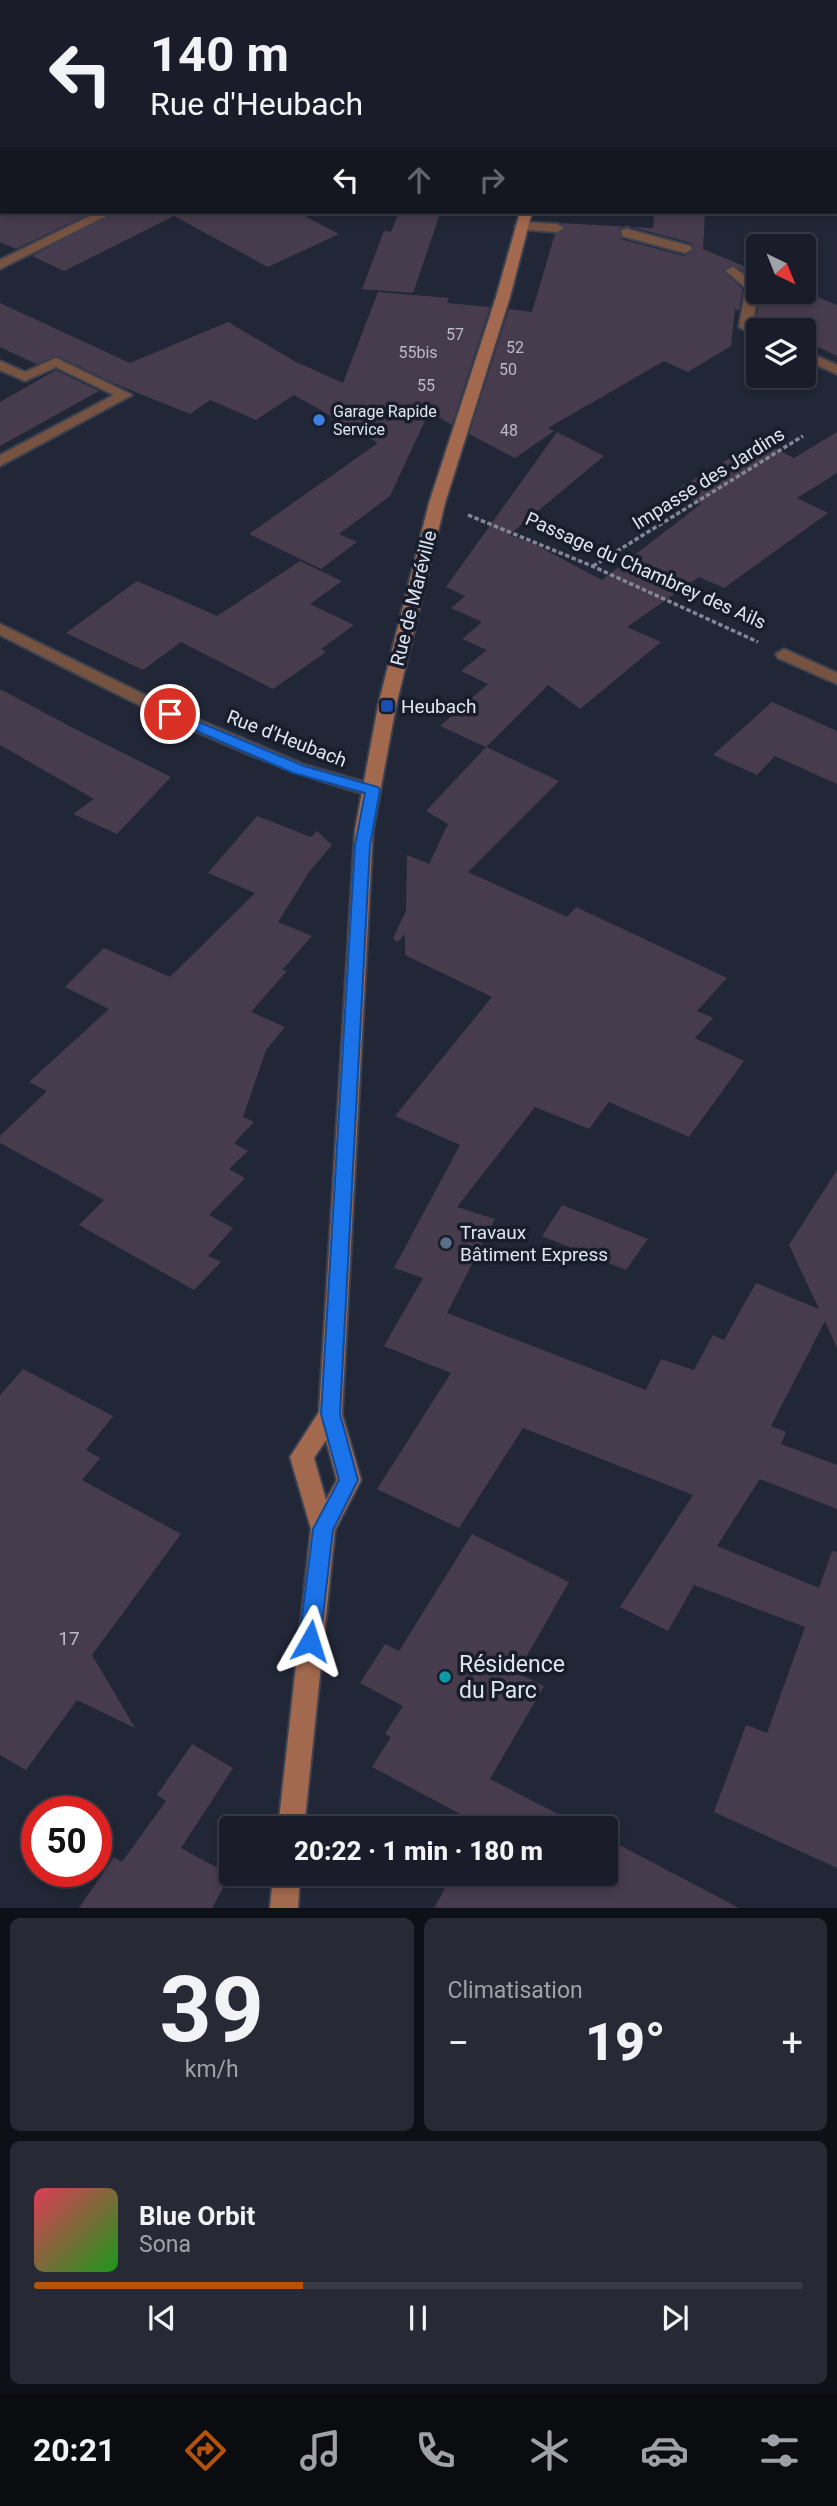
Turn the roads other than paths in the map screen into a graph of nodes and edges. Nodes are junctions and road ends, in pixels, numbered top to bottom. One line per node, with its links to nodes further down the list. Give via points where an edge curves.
1 (104, 214): 6 (street)
2 (524, 219): 3 (street); 13 (main road, Rue de Maréville)
3 (557, 228)
4 (627, 233): 5 (street)
5 (685, 249)
6 (0, 265)
7 (733, 271): 8 (street, via 753,288)
8 (748, 318)
9 (816, 360): 11 (lane)
10 (0, 365): 12 (street, via 25,377 56,362 125,396)
11 (837, 370)
12 (0, 461)
13 (437, 503): 17 (main road, Rue de Maréville, via 398,655)
14 (0, 629): 17 (street, Rue d'Heubach, via 205,730 299,769)
15 (784, 654): 16 (street)
16 (837, 679)
17 (372, 790): 18 (main road, Rue de Maréville, via 362,845)
18 (330, 1414): 19 (main road, Rue de Maréville, via 349,1480); 19 (main road, Rue de Maréville, via 302,1457)
19 (323, 1529): 20 (main road, Rue de Maréville)
20 (293, 1816)
21 (286, 1886): 22 (main road)
22 (284, 1908)

